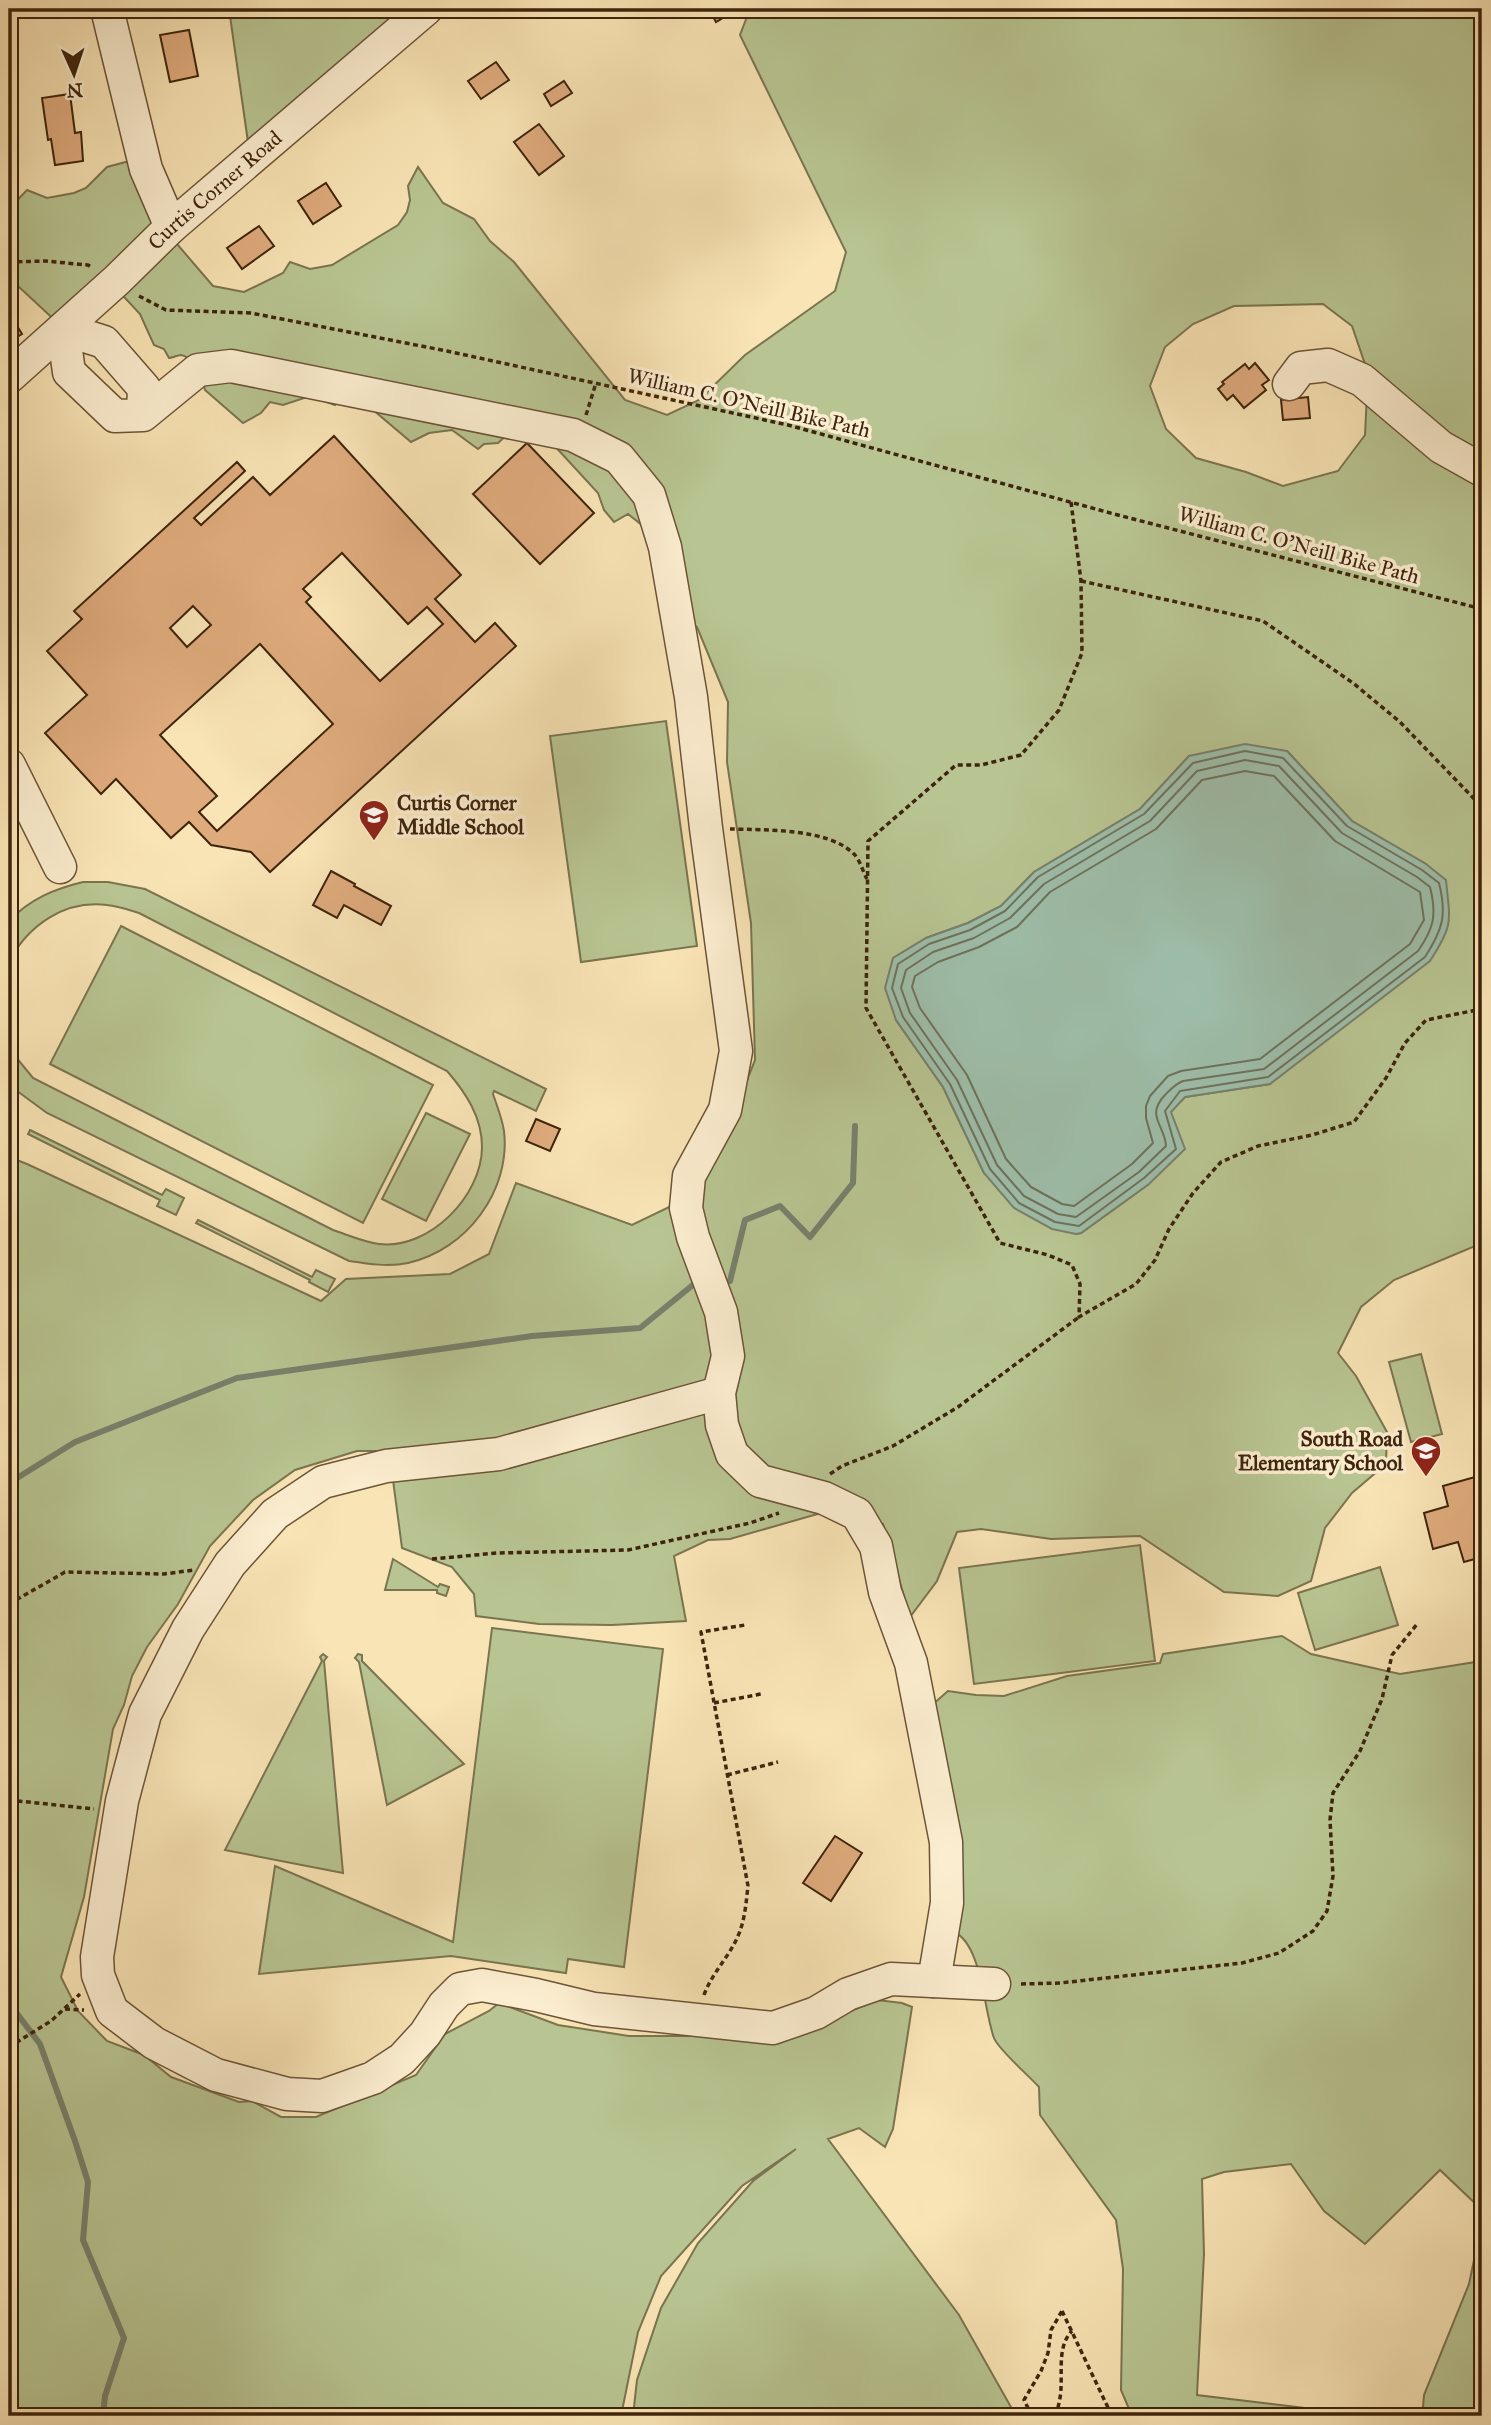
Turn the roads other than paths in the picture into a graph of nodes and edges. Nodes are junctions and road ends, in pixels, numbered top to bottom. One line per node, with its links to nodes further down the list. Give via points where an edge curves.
1 (107, 9): 3 (street, via 146,169)
2 (426, 9): 3 (street, Curtis Corner Road)
3 (171, 227): 4 (street, Curtis Corner Road)
4 (63, 329): 5 (street, Curtis Corner Road); 7 (street, via 104,342 144,388); 7 (street, via 69,372 115,416)
5 (9, 377)
6 (1289, 384): 8 (street, via 1301,368 1328,365 1362,380 1441,447)
7 (143, 415): 11 (street, via 198,370 232,366 573,435 619,458 649,495 665,547 691,697 736,1051 724,1110 689,1175 686,1208 721,1312 728,1356)
8 (1482, 470)
9 (9, 765): 10 (street)
10 (60, 867)
11 (719, 1393): 12 (street, via 722,1425 732,1454 760,1481 793,1502 824,1498 857,1514 876,1546 885,1592 911,1663 946,1842 947,1903); 12 (street, via 499,1454 386,1466 323,1482 275,1514 230,1564 188,1629 145,1714 120,1811 98,1975 112,2011 154,2043 216,2075 287,2094 322,2096 373,2078 402,2059 460,1989 482,1985 594,2008 773,2028 891,1979)
12 (934, 1981): 13 (street)
13 (994, 1984)

